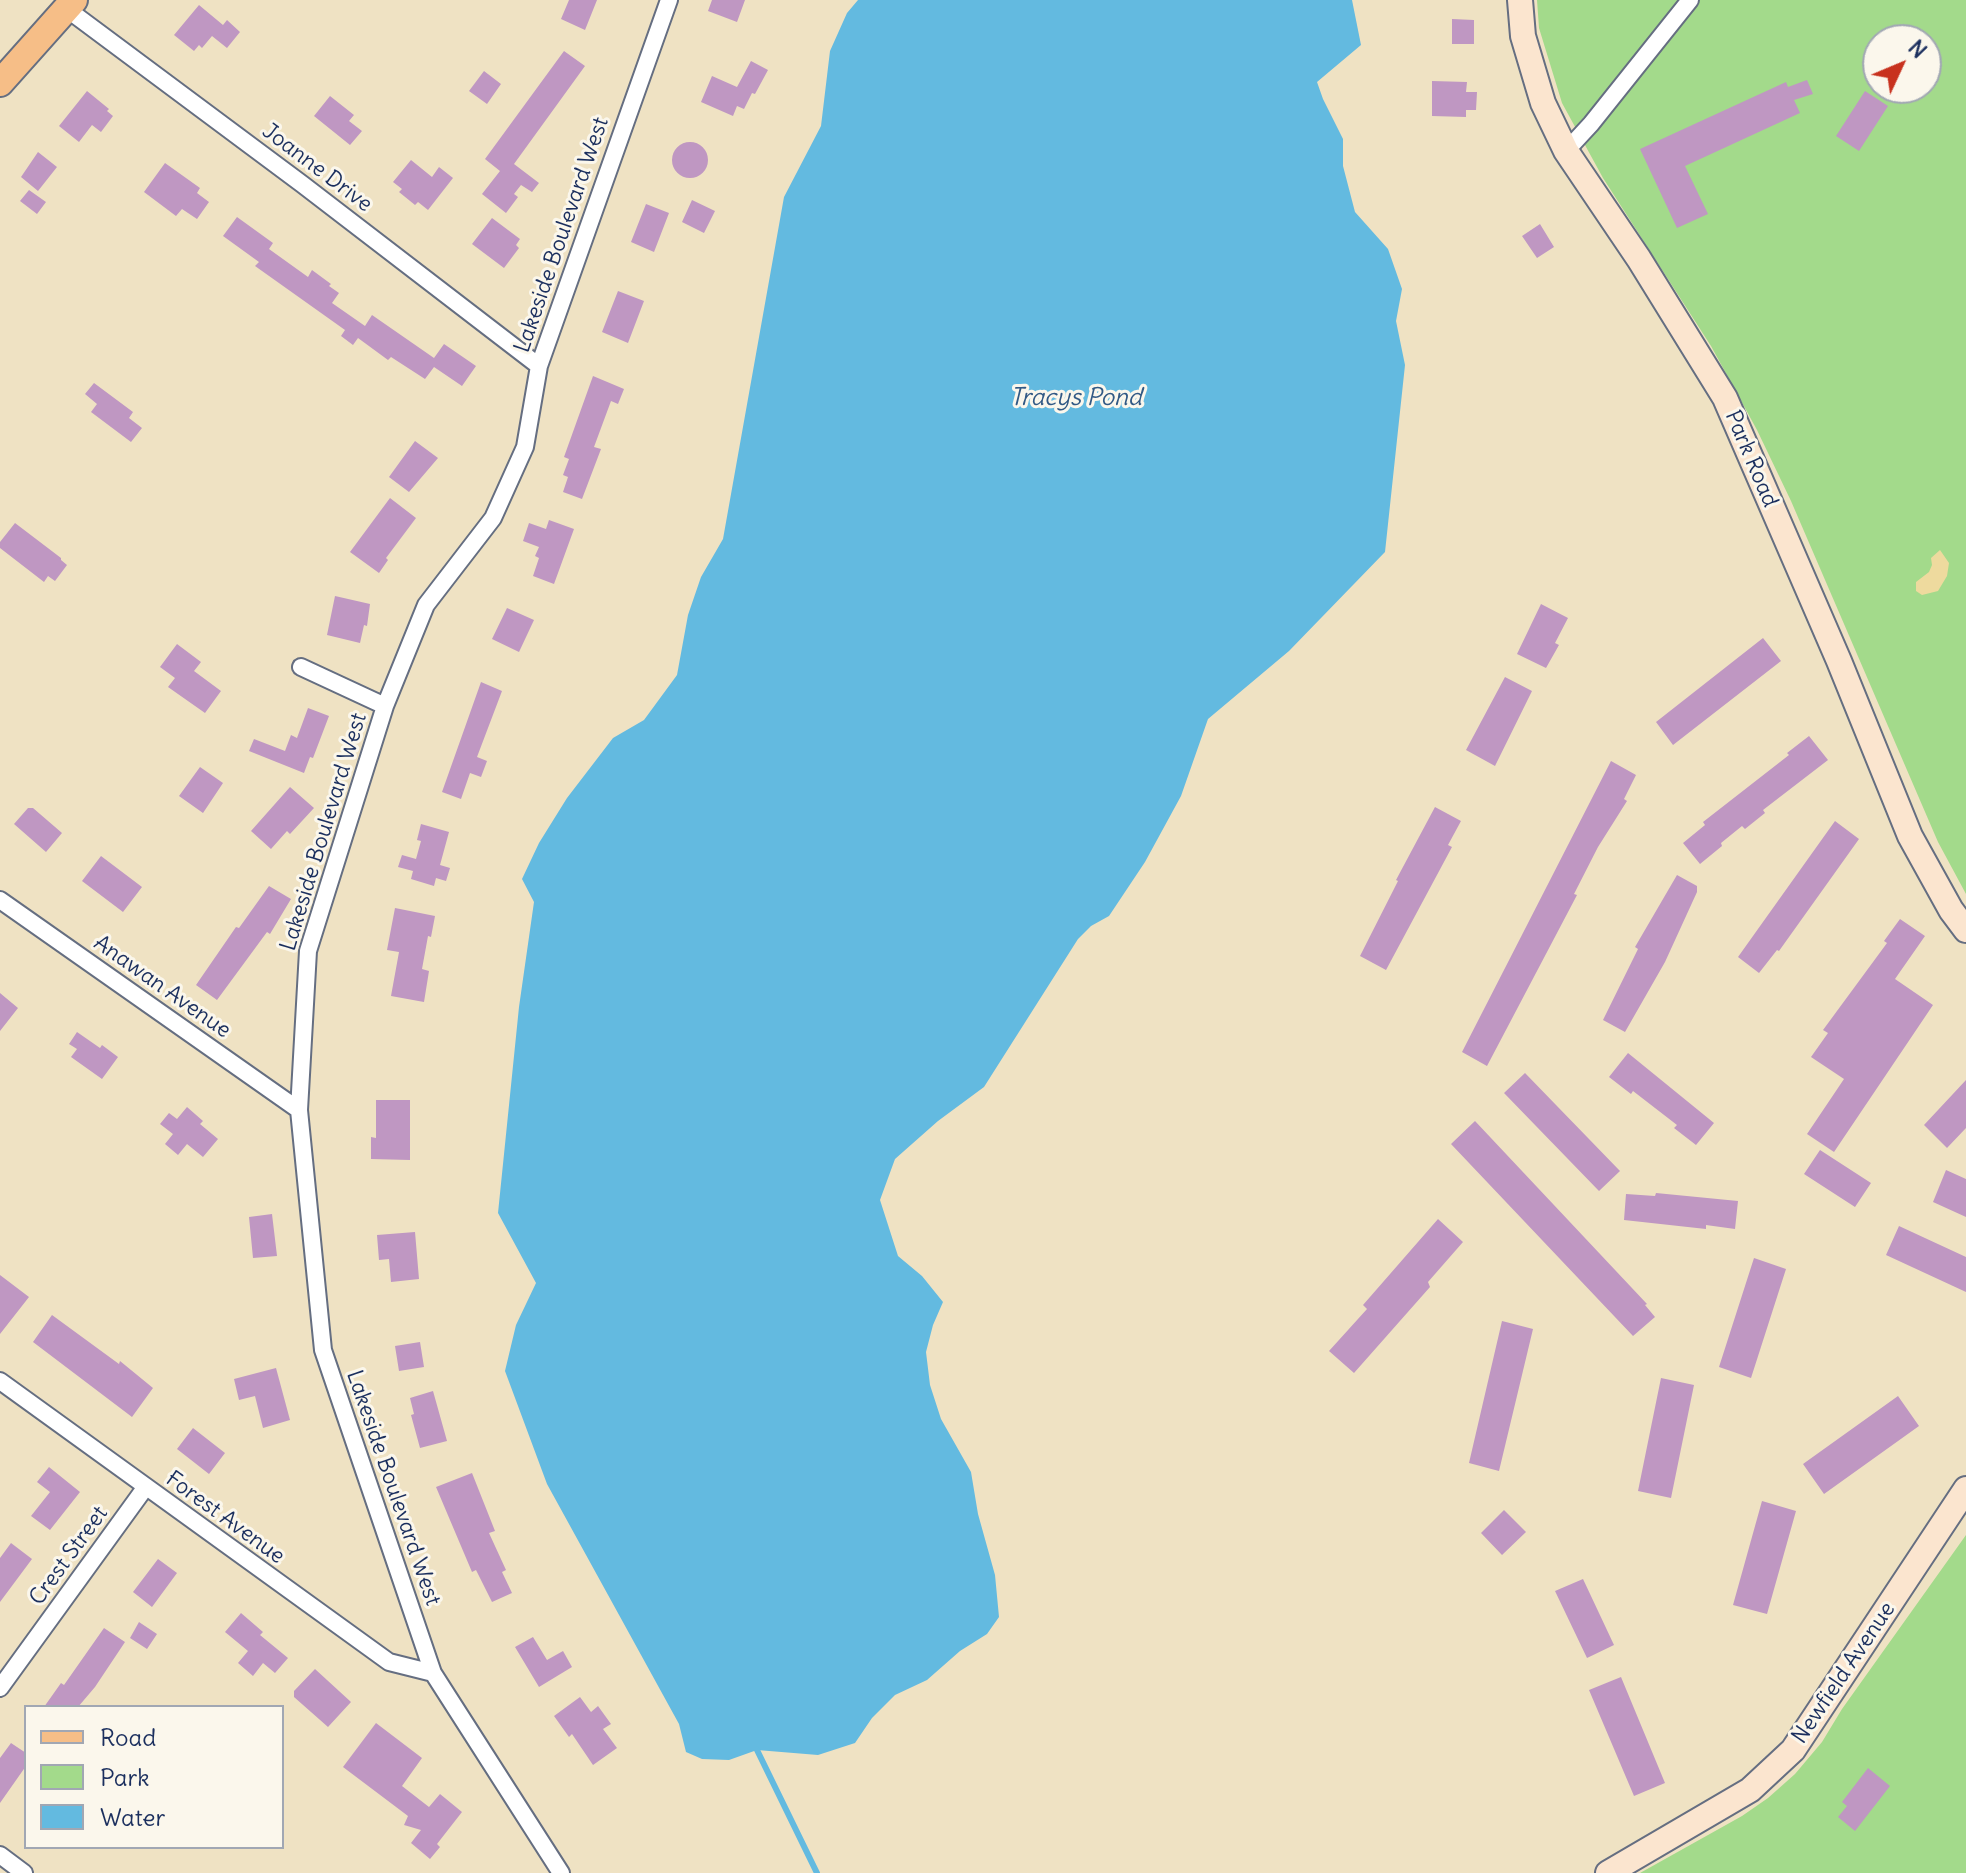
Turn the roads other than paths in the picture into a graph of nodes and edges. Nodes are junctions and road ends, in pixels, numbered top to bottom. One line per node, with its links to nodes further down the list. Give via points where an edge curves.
1 (669, 0): 7 (street, Lakeside Boulevard West)
2 (1520, 0): 6 (main road, Park Road, via 1523,36 1543,103)
3 (1690, 0): 6 (street)
4 (71, 5): 5 (main road); 7 (street, Joanne Drive)
5 (0, 83)
6 (1566, 151): 11 (main road, Park Road, via 1725,398 1910,836)
7 (539, 366): 9 (street, Lakeside Boulevard West, via 525,447 493,518 426,605)
8 (301, 667): 9 (street)
9 (385, 706): 12 (street, Lakeside Boulevard West, via 308,951)
10 (0, 900): 12 (street, Anawan Avenue)
11 (1966, 930)
12 (299, 1110): 16 (street, Lakeside Boulevard West, via 323,1350)
13 (0, 1381): 14 (street, Forest Avenue)
14 (145, 1488): 16 (street, Forest Avenue, via 389,1662); 17 (street, Crest Street)
15 (1966, 1489): 21 (main road, Newfield Avenue, via 1793,1750 1750,1790)
16 (433, 1673): 20 (street, Lakeside Boulevard West)
17 (0, 1688)
18 (0, 1855): 19 (street)
19 (24, 1873)
20 (561, 1873)
21 (1608, 1873)

